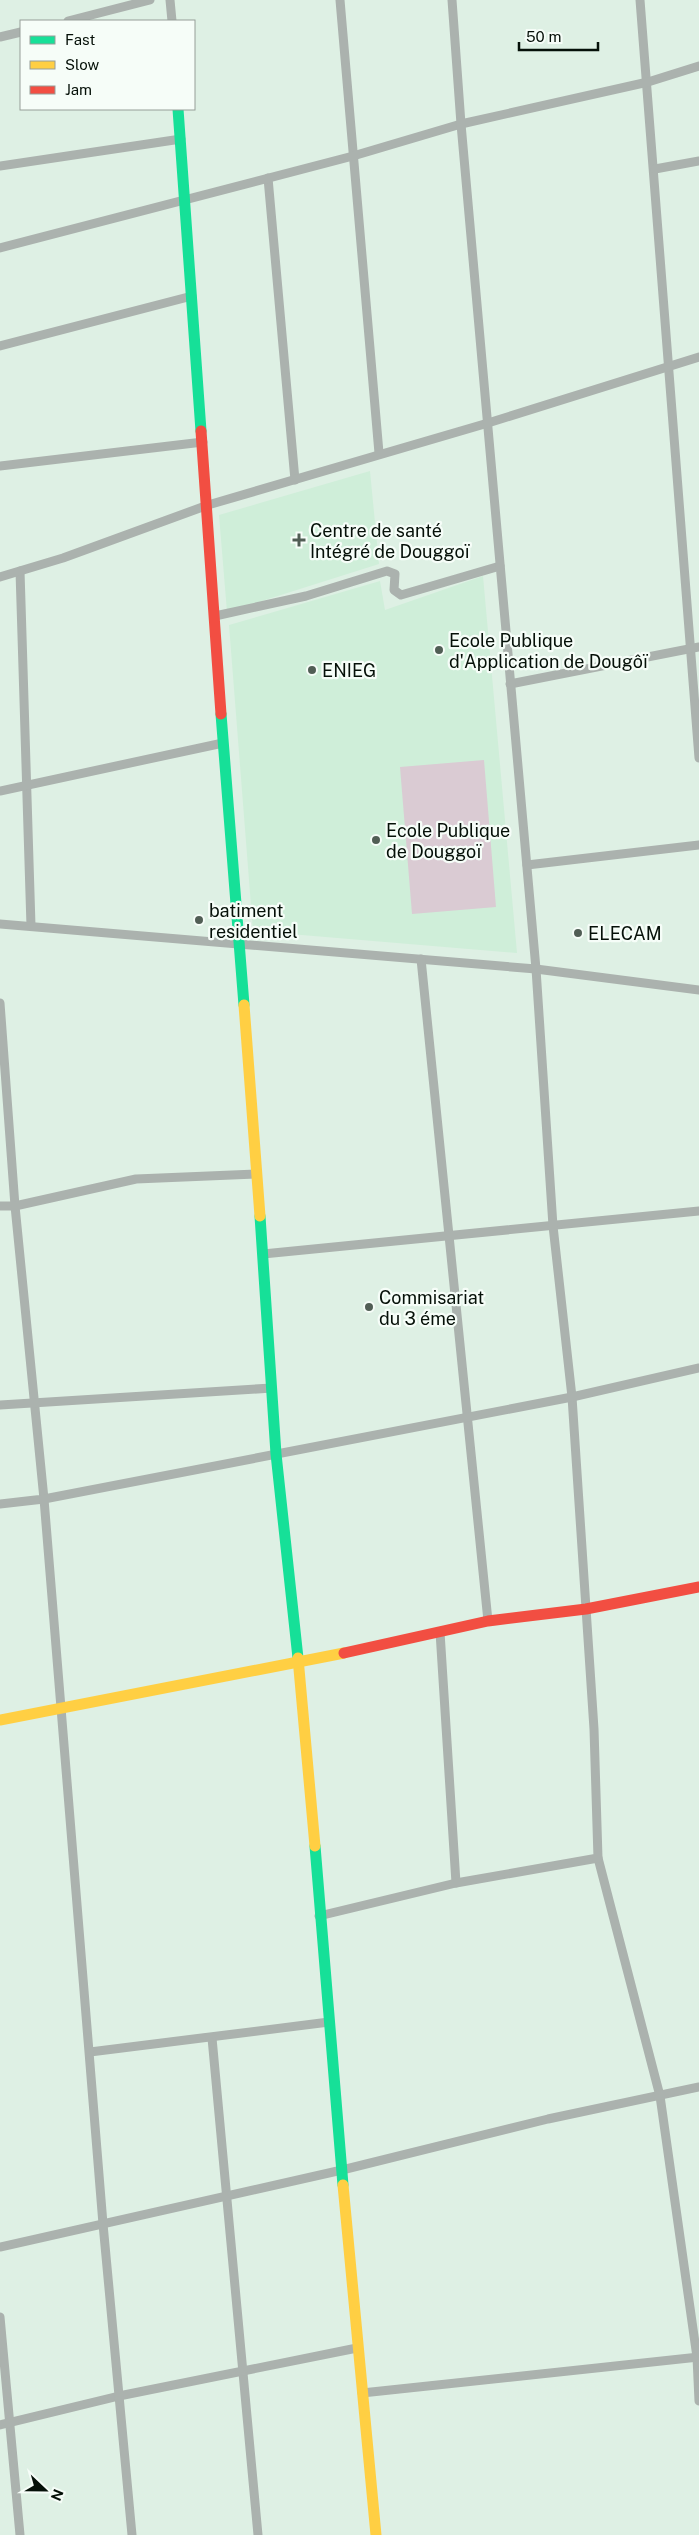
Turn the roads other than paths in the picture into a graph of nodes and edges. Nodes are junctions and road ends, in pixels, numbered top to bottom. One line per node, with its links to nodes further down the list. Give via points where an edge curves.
1 (150, 0): 6 (street)
2 (170, 0): 7 (street)
3 (340, 0): 15 (street)
4 (452, 0): 13 (street)
5 (640, 0): 11 (street)
6 (72, 20)
7 (172, 20)
8 (20, 32): 9 (street)
9 (0, 37)
10 (699, 66): 11 (street)
11 (648, 82): 13 (street); 18 (street)
12 (178, 110): 14 (street)
13 (461, 124): 15 (street); 26 (street)
14 (181, 140): 17 (street); 20 (street)
15 (353, 156): 19 (street); 28 (street)
16 (699, 161): 18 (street)
17 (0, 166)
18 (655, 169): 25 (street)
19 (268, 178): 20 (street); 30 (street)
20 (186, 199): 21 (street); 22 (street)
21 (0, 248)
22 (192, 296): 23 (street); 27 (street)
23 (0, 346)
24 (699, 356): 25 (street)
25 (669, 367): 26 (street); 36 (street)
26 (488, 423): 28 (street); 32 (street)
27 (203, 442): 29 (street); 31 (street)
28 (379, 453): 30 (street)
29 (0, 466)
30 (295, 480): 31 (street)
31 (208, 505): 33 (street); 35 (street)
32 (500, 566): 35 (street, via 401,595 394,590 395,574 387,571 306,596); 37 (street)
33 (20, 571): 34 (street); 40 (street)
34 (0, 577)
35 (215, 616): 38 (street)
36 (694, 648): 37 (street); 39 (street)
37 (510, 684): 43 (street)
38 (223, 743): 40 (street); 46 (street)
39 (699, 758)
40 (28, 787): 41 (street); 45 (street)
41 (0, 791)
42 (699, 845): 43 (street)
43 (527, 865): 48 (street)
44 (0, 924): 45 (street)
45 (32, 926): 46 (street)
46 (238, 944): 47 (street); 51 (street)
47 (421, 959): 48 (street); 56 (street)
48 (536, 969): 49 (street); 55 (street)
49 (699, 990)
50 (0, 1003): 53 (street)
51 (257, 1174): 53 (street, via 136,1179); 57 (street)
52 (0, 1206): 53 (street)
53 (15, 1206): 61 (street)
54 (699, 1211): 55 (street)
55 (553, 1226): 56 (street); 60 (street)
56 (449, 1236): 57 (street); 63 (street)
57 (263, 1254): 59 (street)
58 (699, 1368): 60 (street)
59 (272, 1388): 61 (street); 64 (street)
60 (572, 1397): 63 (street); 68 (street)
61 (34, 1401): 62 (street); 65 (street)
62 (0, 1405)
63 (466, 1418): 64 (street); 69 (street)
64 (276, 1454): 65 (street); 71 (street)
65 (44, 1499): 66 (street); 72 (street)
66 (0, 1504)
67 (699, 1587): 68 (street)
68 (586, 1609): 69 (street); 74 (street)
69 (488, 1621): 70 (street)
70 (440, 1632): 71 (street); 75 (street)
71 (299, 1663): 72 (street); 76 (street)
72 (60, 1707): 73 (street); 79 (street)
73 (0, 1720)
74 (598, 1858): 75 (street); 81 (street)
75 (456, 1883): 76 (street)
76 (319, 1916): 77 (street)
77 (329, 2022): 78 (street); 82 (street)
78 (212, 2038): 79 (street); 83 (street)
79 (90, 2052): 84 (street)
80 (699, 2087): 81 (street)
81 (660, 2096): 82 (street, via 548,2119); 88 (street)
82 (342, 2170): 83 (street); 87 (street)
83 (226, 2196): 84 (street); 89 (street)
84 (103, 2224): 85 (street); 91 (street)
85 (0, 2247)
86 (0, 2317): 93 (street)
87 (358, 2348): 89 (street); 90 (street)
88 (698, 2357): 90 (street); 92 (street)
89 (242, 2372): 91 (street); 96 (street)
90 (362, 2393): 97 (street)
91 (119, 2396): 93 (street); 95 (street)
92 (699, 2401)
93 (4, 2424): 94 (street)
94 (20, 2535)
95 (132, 2535)
96 (258, 2535)
97 (376, 2535)

